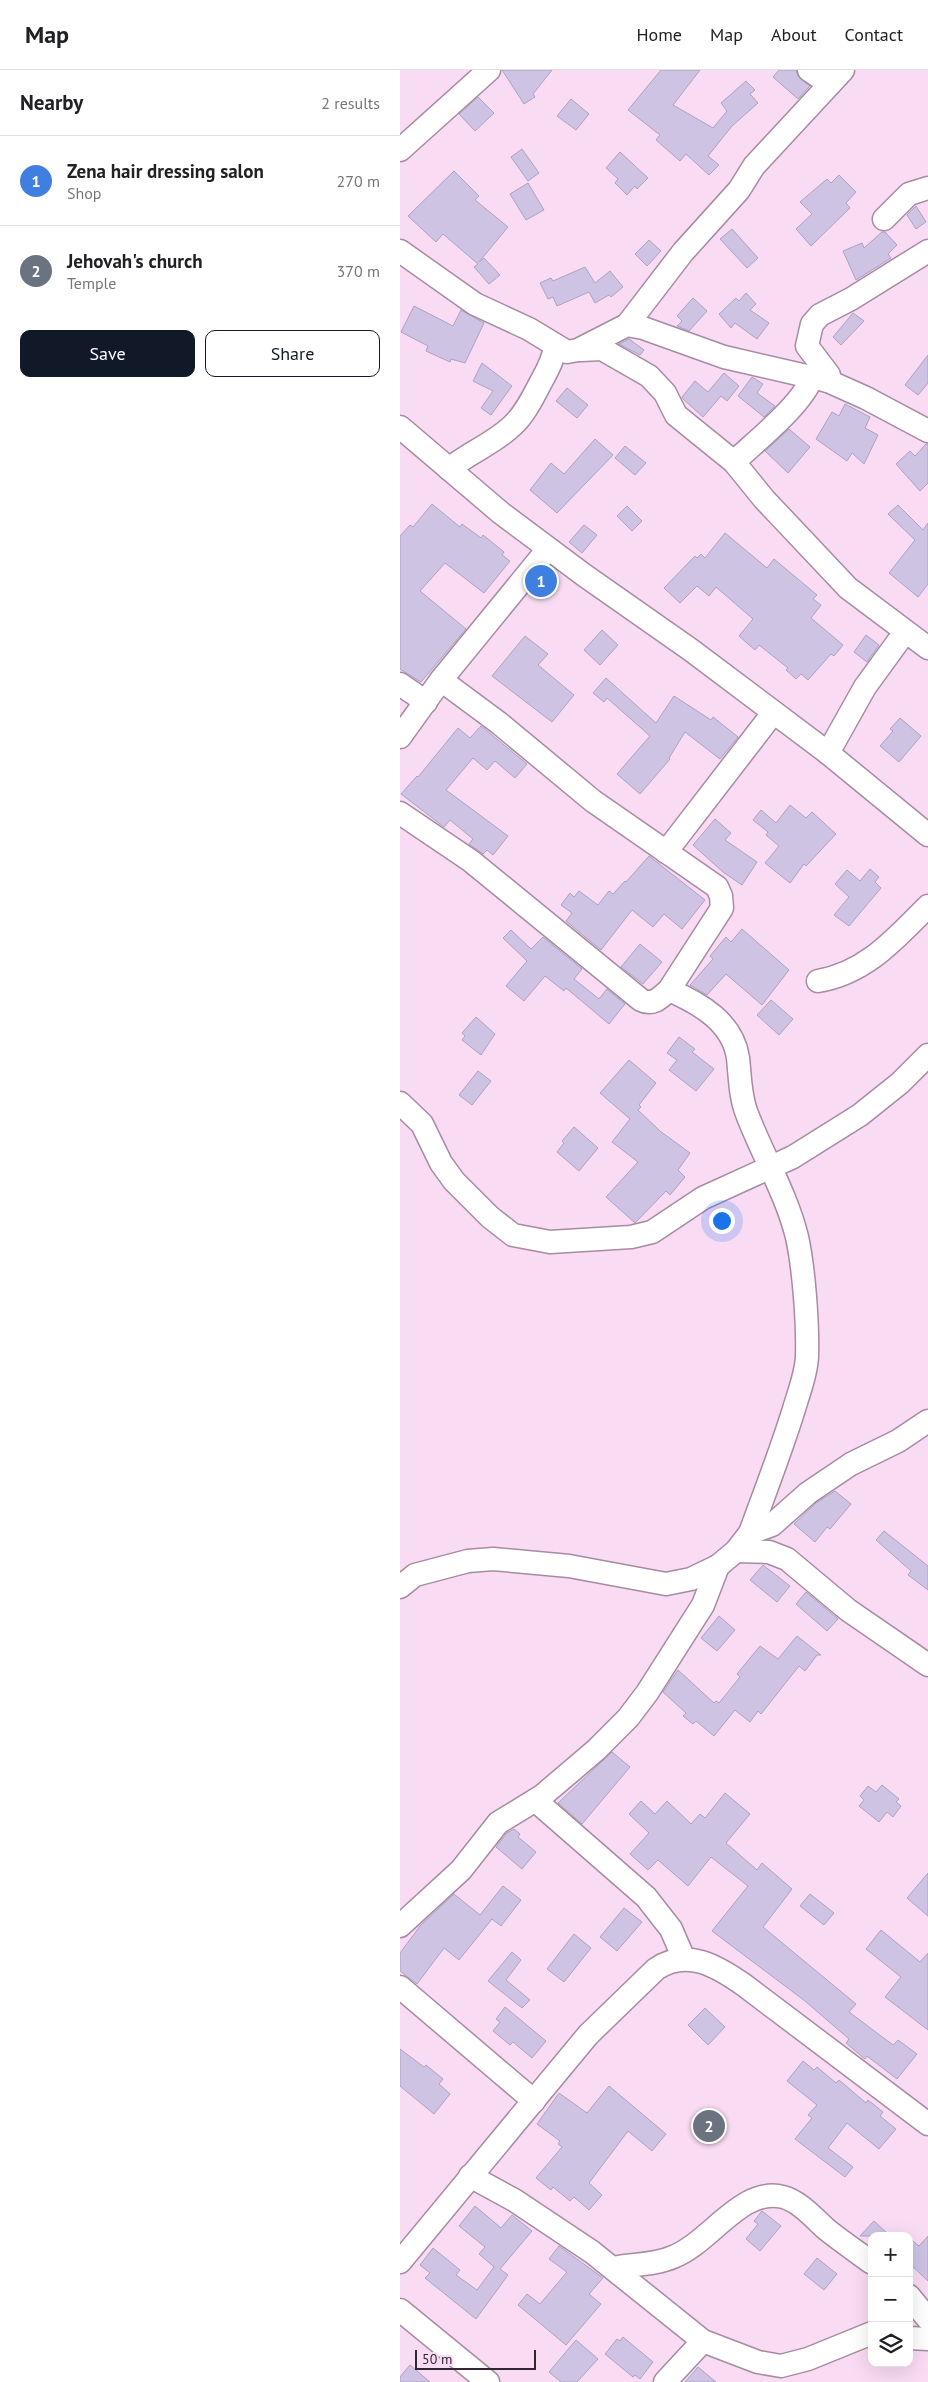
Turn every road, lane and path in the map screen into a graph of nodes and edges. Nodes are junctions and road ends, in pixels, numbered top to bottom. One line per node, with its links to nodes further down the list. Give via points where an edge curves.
1 (489, 70): 4 (street)
2 (809, 70): 3 (street)
3 (836, 77): 9 (street, via 754,166 739,190 683,252)
4 (400, 150)
5 (928, 188): 6 (street, via 909,194)
6 (884, 220)
7 (400, 251): 10 (street, via 475,304)
8 (928, 251): 12 (street, via 820,315 812,324 807,346 829,375)
9 (627, 324): 11 (street); 12 (street, via 724,357)
10 (554, 346): 11 (street, via 567,352); 16 (street, via 554,353 540,382 512,426)
11 (578, 350): 15 (street, via 602,349 649,376 665,393 676,415)
12 (820, 379): 14 (street, via 861,395); 15 (street)
13 (400, 427): 16 (street)
14 (928, 431)
15 (734, 462): 18 (street, via 764,499 848,588)
16 (449, 469): 17 (street)
17 (548, 549): 20 (street); 23 (street, via 691,650)
18 (905, 632): 19 (street); 25 (street, via 865,687)
19 (928, 648)
20 (441, 680): 22 (street); 28 (street, via 593,801)
21 (400, 684): 22 (street)
22 (426, 702): 24 (street)
23 (773, 714): 25 (street); 28 (street)
24 (400, 738)
25 (828, 753): 27 (street)
26 (400, 813): 31 (street, via 471,861 641,1000 656,1001)
27 (928, 835)
28 (666, 852): 31 (street, via 717,887 722,902 722,908)
29 (928, 906): 30 (street, via 881,953 852,972)
30 (818, 981)
31 (669, 990): 34 (street, via 703,1006 727,1033 738,1055 746,1113)
32 (928, 1055): 34 (street, via 900,1083 860,1114 793,1157)
33 (400, 1103): 34 (street, via 422,1124 441,1163 454,1181 490,1218 520,1238 550,1242 647,1234 697,1202)
34 (770, 1166): 36 (street, via 797,1238 807,1358 783,1444)
35 (928, 1422): 36 (street, via 851,1464 808,1493 772,1525)
36 (743, 1542): 37 (street); 39 (street, via 787,1559 848,1610)
37 (718, 1566): 38 (street, via 691,1579 666,1584 556,1564 479,1559 415,1575); 40 (street, via 703,1605 637,1707 596,1750)
38 (400, 1587)
39 (928, 1665)
40 (536, 1801): 41 (street, via 498,1823 461,1870); 42 (street, via 646,1897 672,1928)
41 (400, 1926)
42 (684, 1959): 44 (street, via 665,1963 656,1969 588,2035); 45 (street, via 702,1961 727,1973)
43 (400, 1988): 44 (street)
44 (534, 2101): 46 (street)
45 (928, 2124)
46 (470, 2176): 48 (street); 49 (street, via 514,2200)
47 (868, 2260): 49 (street, via 802,2208 784,2197 764,2196 750,2200 694,2246 674,2257)
48 (400, 2262)
49 (613, 2268): 56 (street)
50 (913, 2301): 52 (street)
51 (400, 2310): 58 (street)
52 (928, 2319)
53 (868, 2335): 57 (street, via 808,2359)
54 (913, 2338): 55 (street)
55 (928, 2339)
56 (703, 2341): 57 (street); 59 (street)
57 (781, 2374)
58 (488, 2382)
59 (665, 2382)

